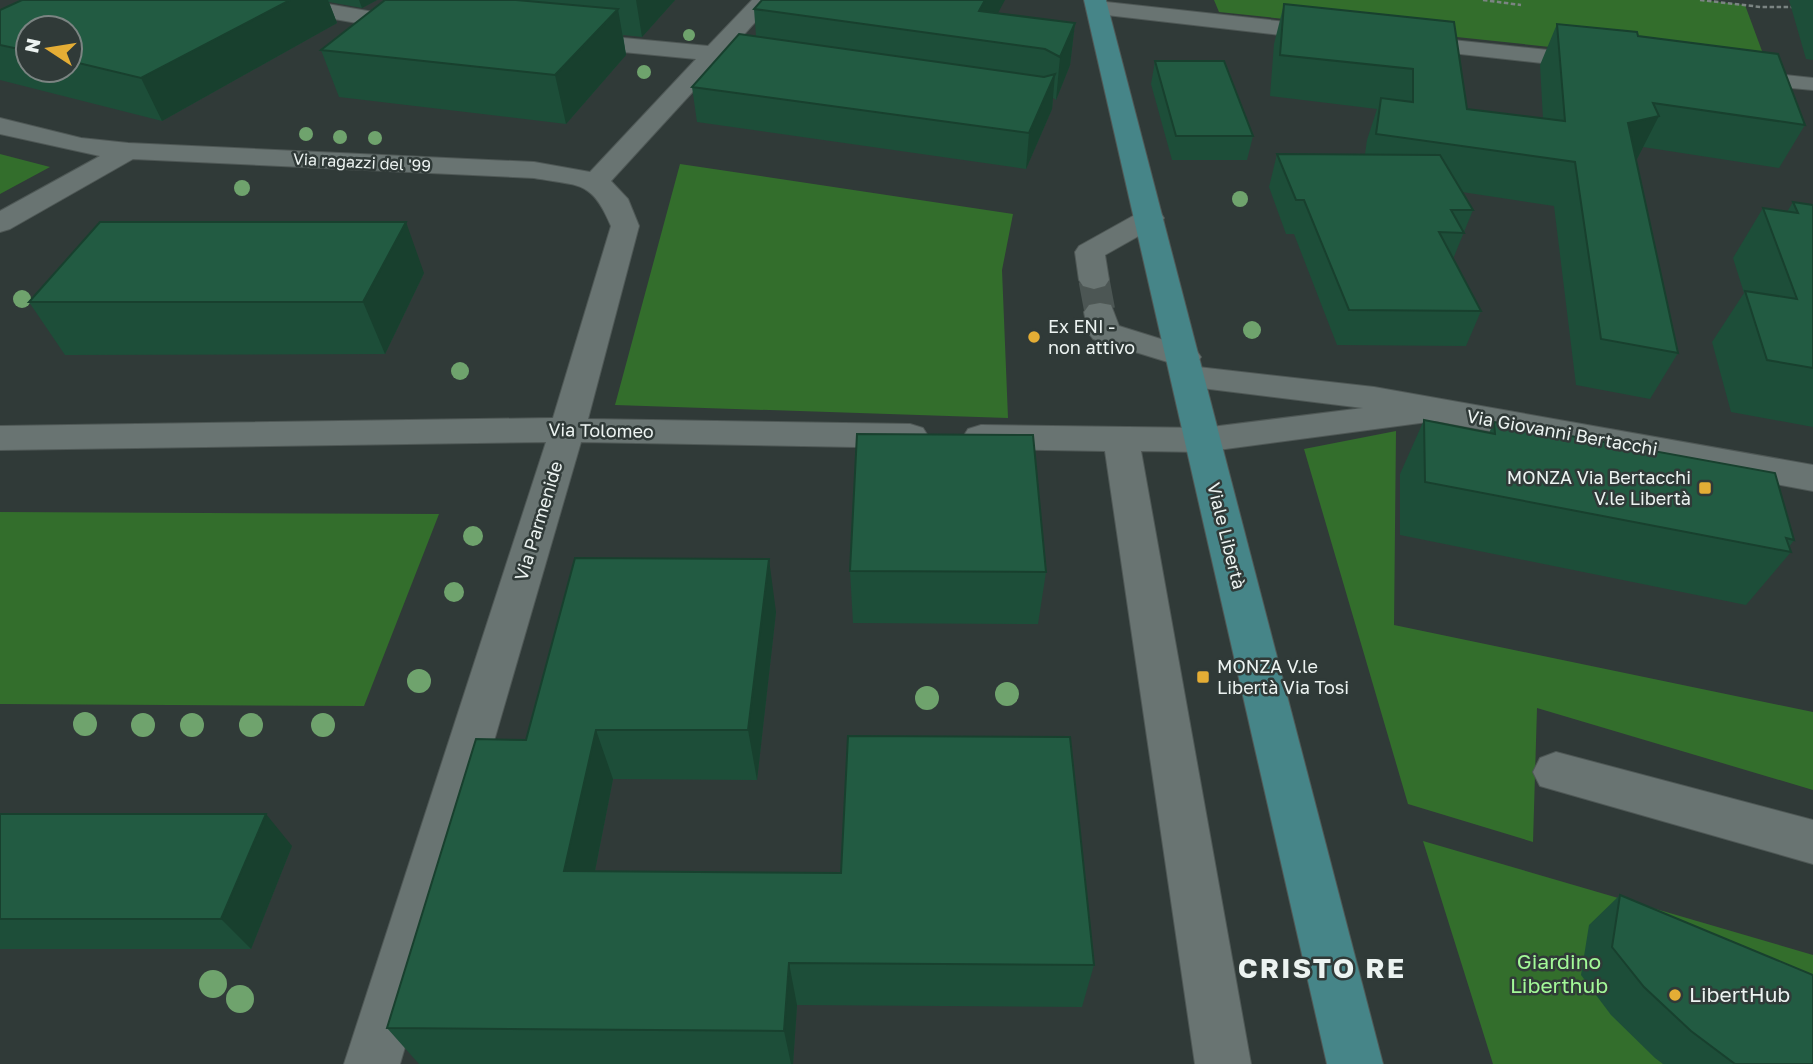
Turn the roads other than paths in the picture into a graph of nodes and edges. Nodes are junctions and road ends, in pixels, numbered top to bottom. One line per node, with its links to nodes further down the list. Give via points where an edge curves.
1 (266, 0): 4 (street)
2 (764, 0): 8 (street)
3 (1096, 4): 5 (street, Viale Libertà); 16 (main road, Viale Libertà)
4 (437, 28)
5 (1354, 36)
6 (548, 38): 8 (street)
7 (1381, 39): 9 (street)
8 (714, 54): 10 (street); 15 (street)
9 (1615, 64)
10 (796, 66)
11 (1711, 74): 12 (street)
12 (1807, 84)
13 (0, 126): 14 (street, Via ragazzi del '99, via 81,146)
14 (128, 151): 15 (street, Via ragazzi del '99, via 534,170); 17 (street)
15 (596, 181): 22 (street, Via Parmenide, via 614,199 625,226)
16 (1150, 218): 18 (street, via 1090,252); 20 (main road, Viale Libertà)
17 (0, 223)
18 (1094, 280)
19 (1100, 312): 20 (street, Via Giovanni Bertacchi, via 1104,332)
20 (1186, 367): 21 (street, Via Giovanni Bertacchi); 25 (main road, Viale Libertà)
21 (1435, 410): 25 (street, Via Giovanni Bertacchi); 26 (street, Via Giovanni Bertacchi)
22 (567, 431): 23 (street, Via Tolomeo); 24 (street, Via Tolomeo); 29 (street, Via Parmenide)
23 (0, 438)
24 (1121, 439): 25 (street, Via Tolomeo); 30 (street)
25 (1203, 440): 31 (main road, Viale Libertà)
26 (1813, 478)
27 (1556, 772): 28 (street)
28 (1813, 842)
29 (372, 1064)
30 (1223, 1064)
31 (1356, 1064)

